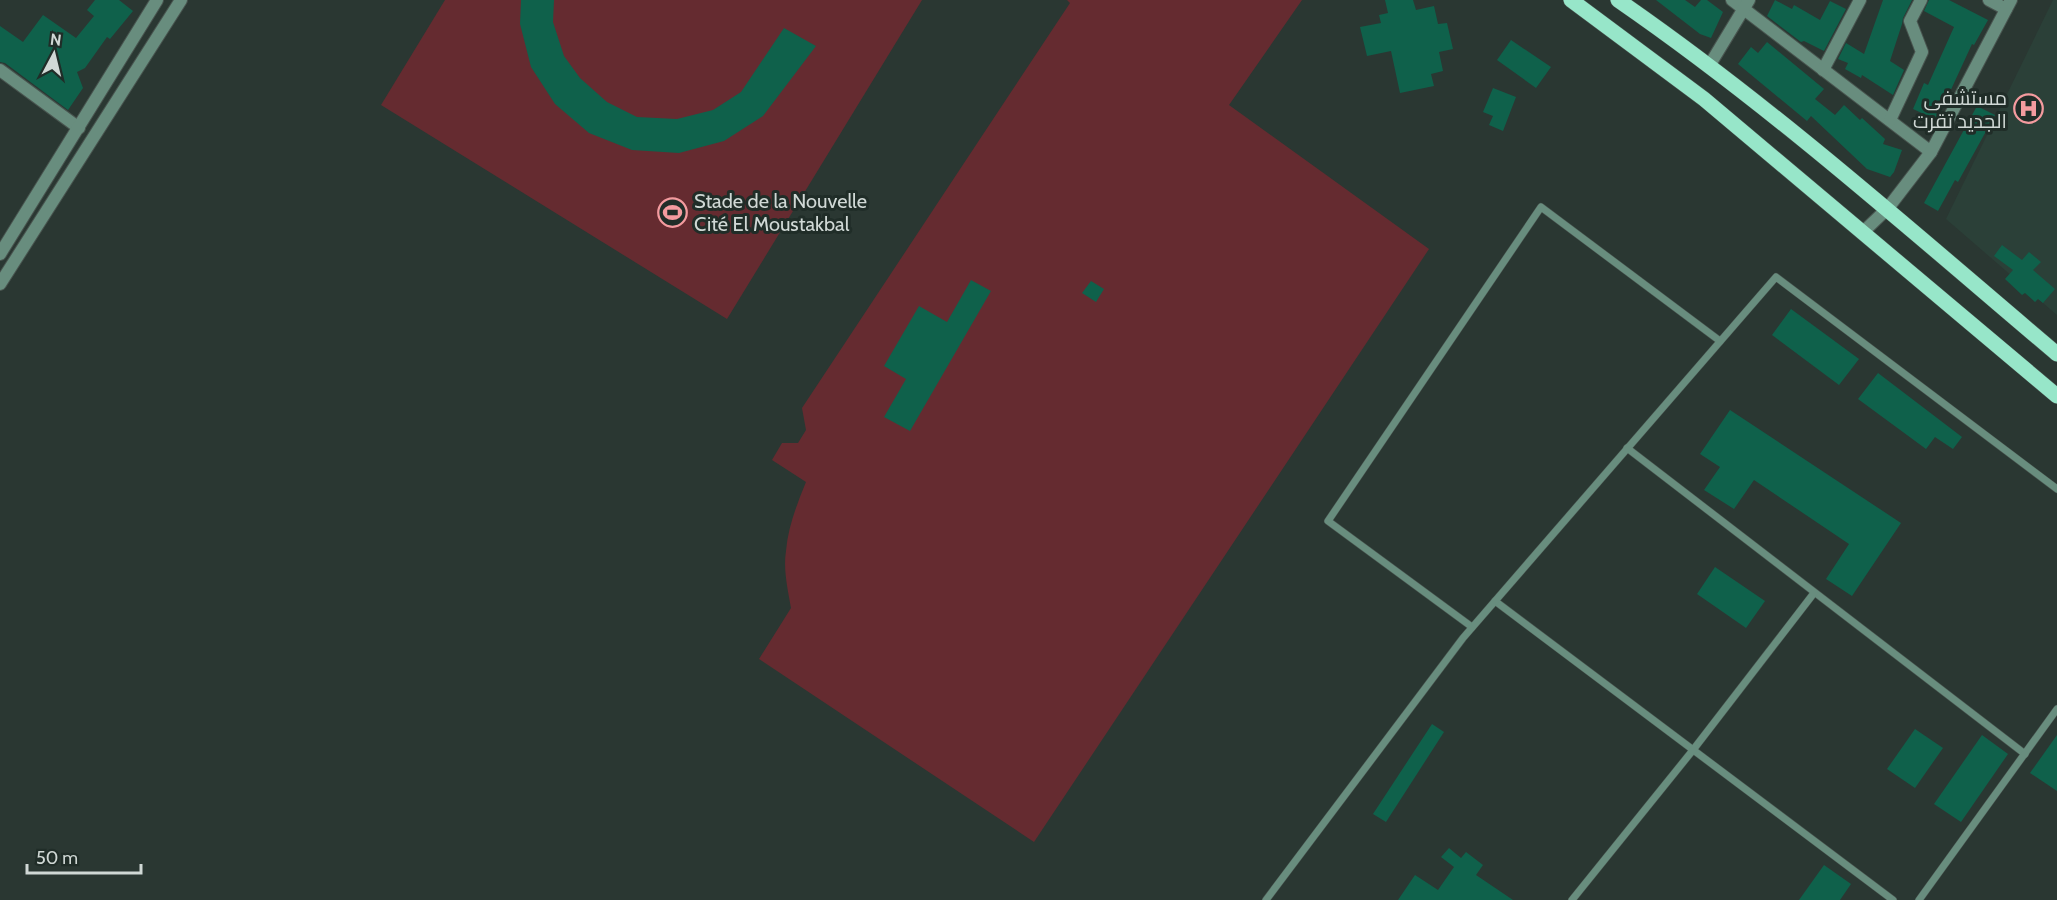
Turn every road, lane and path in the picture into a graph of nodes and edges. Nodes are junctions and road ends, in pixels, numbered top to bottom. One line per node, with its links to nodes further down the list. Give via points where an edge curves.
1 (182, 0): 20 (street)
2 (1571, 0): 18 (main road, via 1704,99)
3 (1618, 0): 11 (main road)
4 (1732, 0): 10 (street)
5 (1860, 0): 13 (street)
6 (1921, 0): 14 (street, via 1910,21 1922,52)
7 (1989, 0): 9 (street)
8 (154, 1): 15 (street)
9 (2008, 4): 16 (street)
10 (1747, 5): 11 (street); 13 (street)
11 (1709, 66): 17 (main road)
12 (0, 70): 15 (street)
13 (1824, 70): 14 (street)
14 (1890, 120): 16 (street)
15 (79, 128): 19 (street)
16 (1931, 152): 17 (street)
17 (1888, 208): 18 (street); 22 (main road)
18 (1862, 233): 23 (main road)
19 (0, 254)
20 (0, 284)
21 (1720, 341): 24 (lane); 25 (lane, via 1776,277); 28 (lane, via 1541,207 1328,521)
22 (2057, 354)
23 (2057, 396)
24 (1627, 448): 26 (lane); 27 (lane)
25 (2057, 489)
26 (1814, 593): 30 (lane); 31 (lane)
27 (1495, 601): 28 (lane); 30 (lane)
28 (1472, 627): 32 (lane)
29 (2057, 709): 31 (lane)
30 (1693, 750): 33 (lane); 34 (lane)
31 (2025, 754): 35 (lane)
32 (1266, 900)
33 (1572, 900)
34 (1893, 900)
35 (1919, 900)

